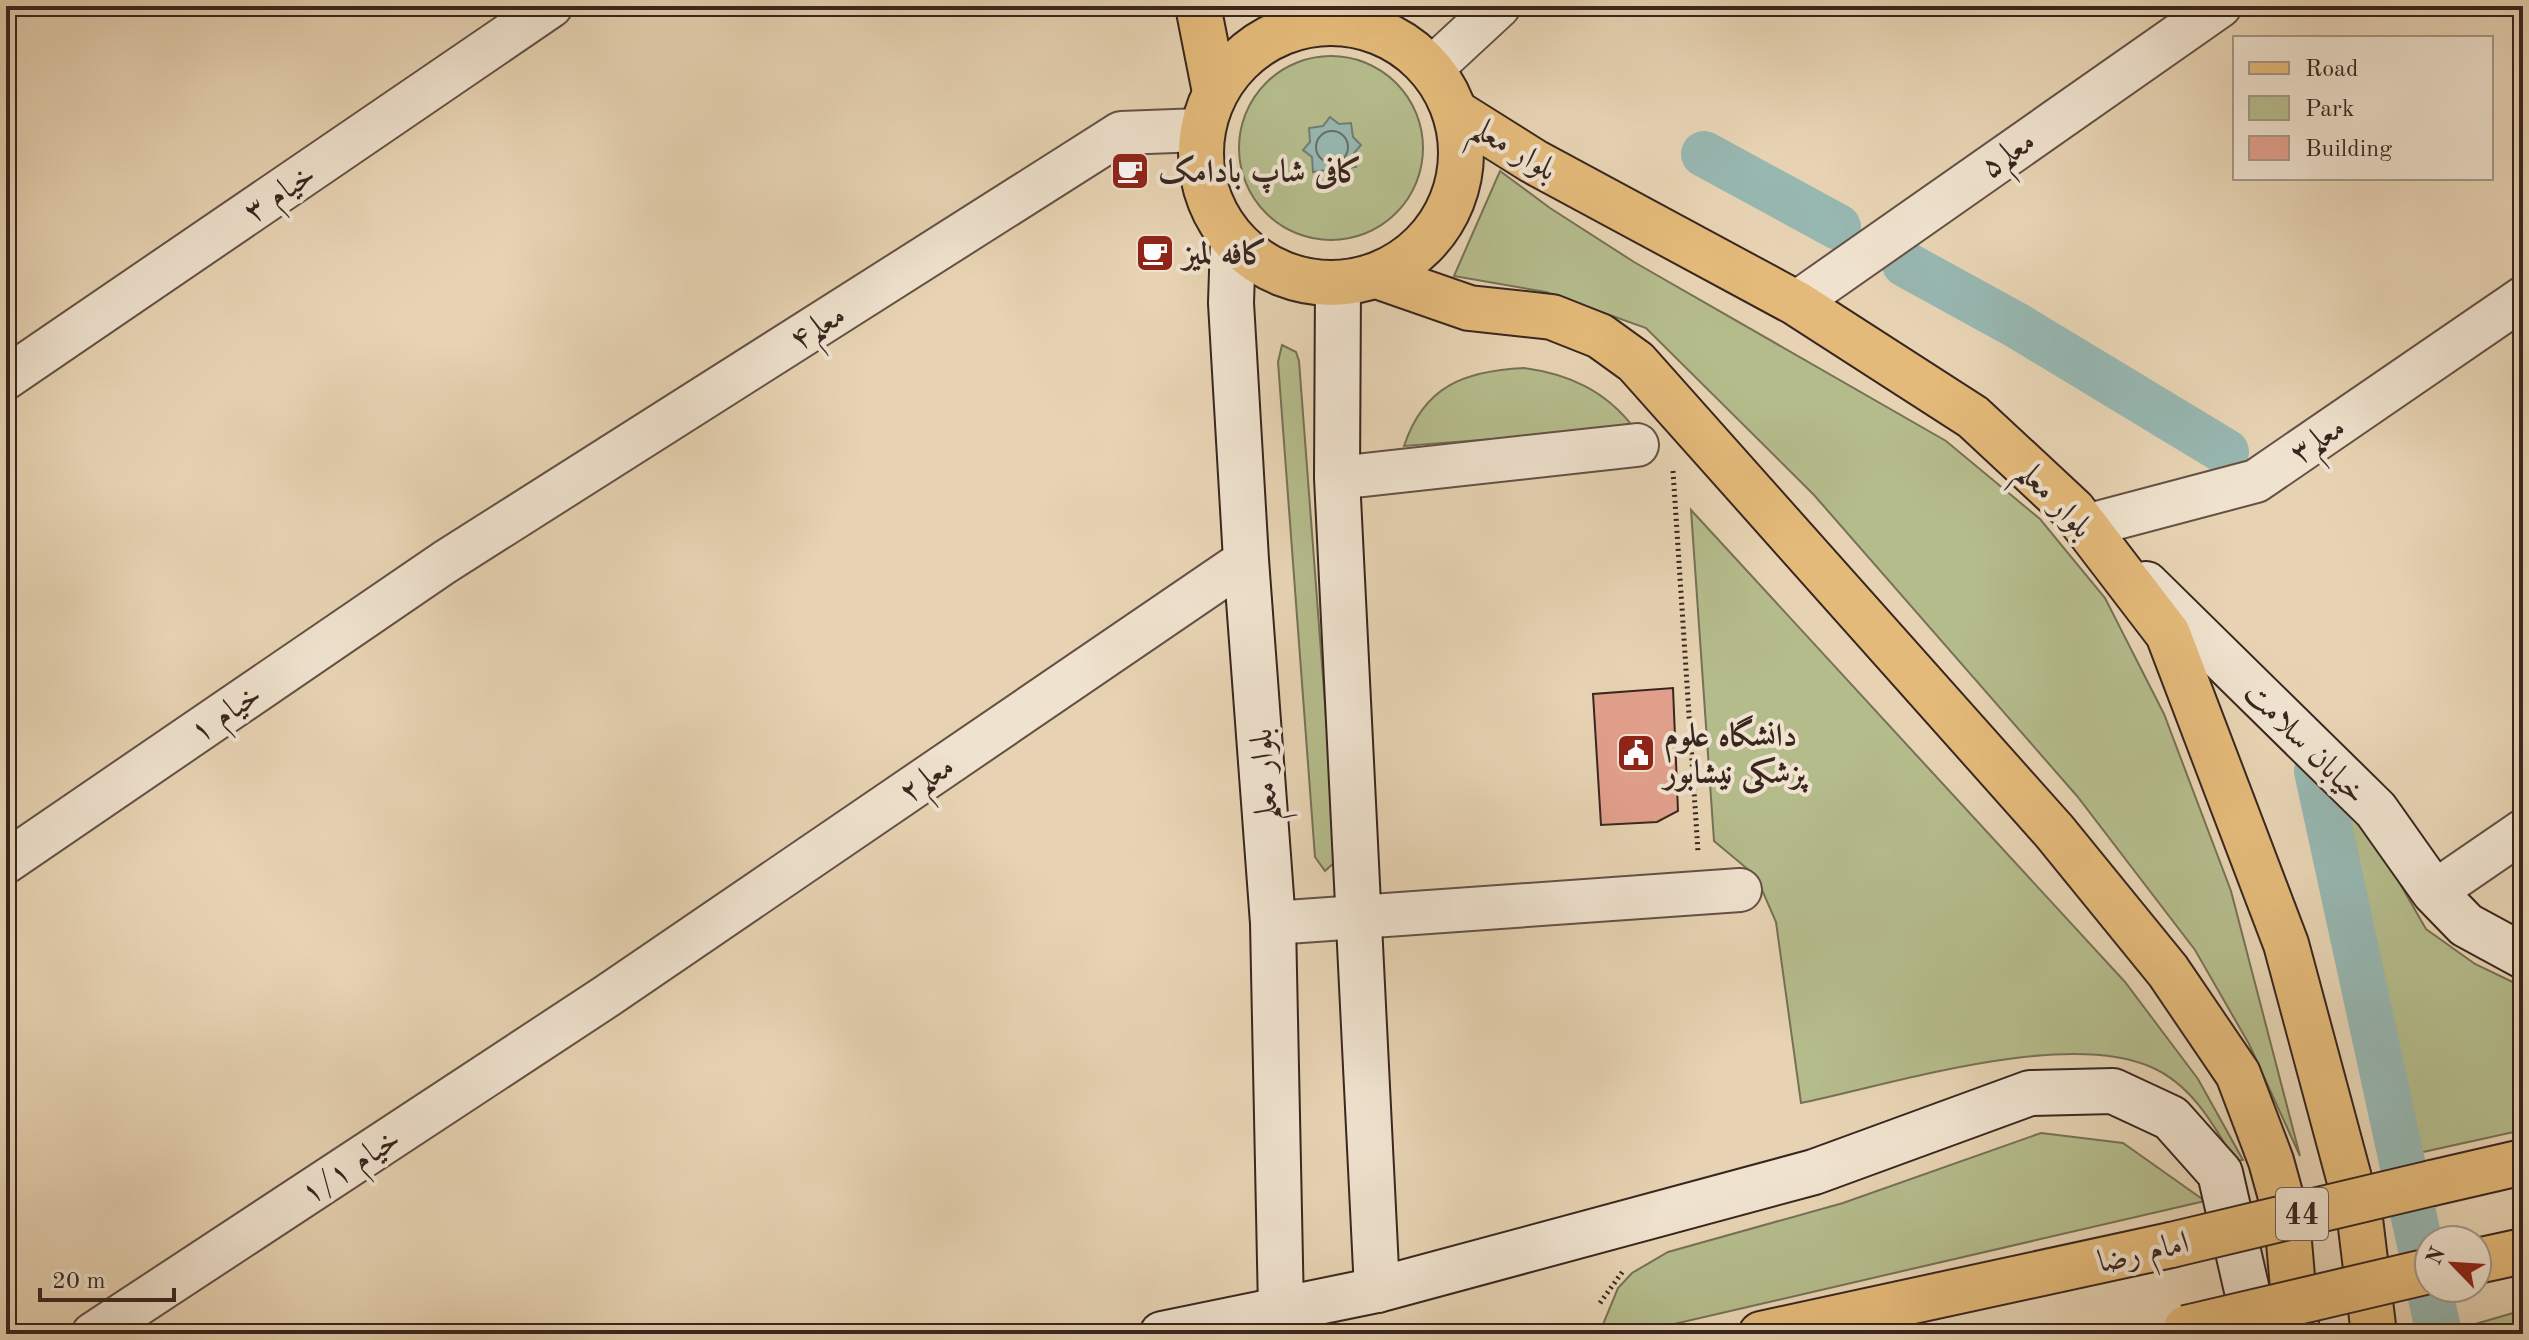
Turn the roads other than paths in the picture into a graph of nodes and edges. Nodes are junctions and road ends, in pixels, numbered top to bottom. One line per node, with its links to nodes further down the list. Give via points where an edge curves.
1 (551, 6): 13 (street, خیام ۳)
2 (1198, 6): 7 (main road)
3 (1499, 6): 6 (street)
4 (2220, 6): 12 (street, معلم۵)
5 (1328, 14): 6 (main road, via 1403,43); 7 (main road, via 1263,41 1235,63)
6 (1431, 69): 8 (main road)
7 (1208, 111): 9 (main road, via 1200,170 1211,207); 18 (street, معلم۴, via 1121,133)
8 (1455, 112): 10 (main road, via 1459,178 1448,210 1406,260); 12 (main road, بلوار معلم, via 1533,161)
9 (1233, 241): 10 (main road, via 1262,266 1299,281); 17 (main road, بلوار معلم, via 1231,303)
10 (1357, 280): 15 (main road); 38 (main road, via 1469,308 1552,317 1600,336 1636,362 2054,831 2168,971 2238,1074 2271,1161 2287,1219)
11 (2523, 298): 16 (street, معلم۳, via 2256,481)
12 (1796, 303): 16 (main road, بلوار معلم, via 1973,417)
13 (6, 378)
14 (1637, 445): 15 (street)
15 (1337, 478): 23 (main road)
16 (2086, 526): 22 (main road, خیابان سلامت, via 2376,810); 39 (main road, بلوار معلم, via 2168,634 2286,944 2360,1219)
17 (1246, 560): 24 (main road, بلوار معلم); 26 (street, معلم۲)
18 (445, 562): 20 (street, خیام ۱)
19 (2523, 831): 22 (street)
20 (6, 862)
21 (1720, 892): 23 (street)
22 (2434, 892): 25 (main road, خیابان سلامت, via 2466,925)
23 (1356, 918): 24 (street); 31 (main road)
24 (1273, 923): 32 (main road, بلوار معلم)
25 (2523, 956)
26 (607, 996): 34 (street, خیام ۱/۱)
27 (2523, 1162): 36 (main road, امام رضا / 44, bridge)
28 (2523, 1251): 29 (main road)
29 (2493, 1258)
30 (2413, 1275): 33 (main road, bridge)
31 (1377, 1290): 32 (main road); 37 (main road, via 1814,1172 2030,1093 2113,1091 2171,1118 2220,1173)
32 (1281, 1309): 35 (main road)
33 (2173, 1331)
34 (93, 1334)
35 (1162, 1334)
36 (1761, 1334)
37 (2257, 1334)
38 (2297, 1334)
39 (2374, 1334)

